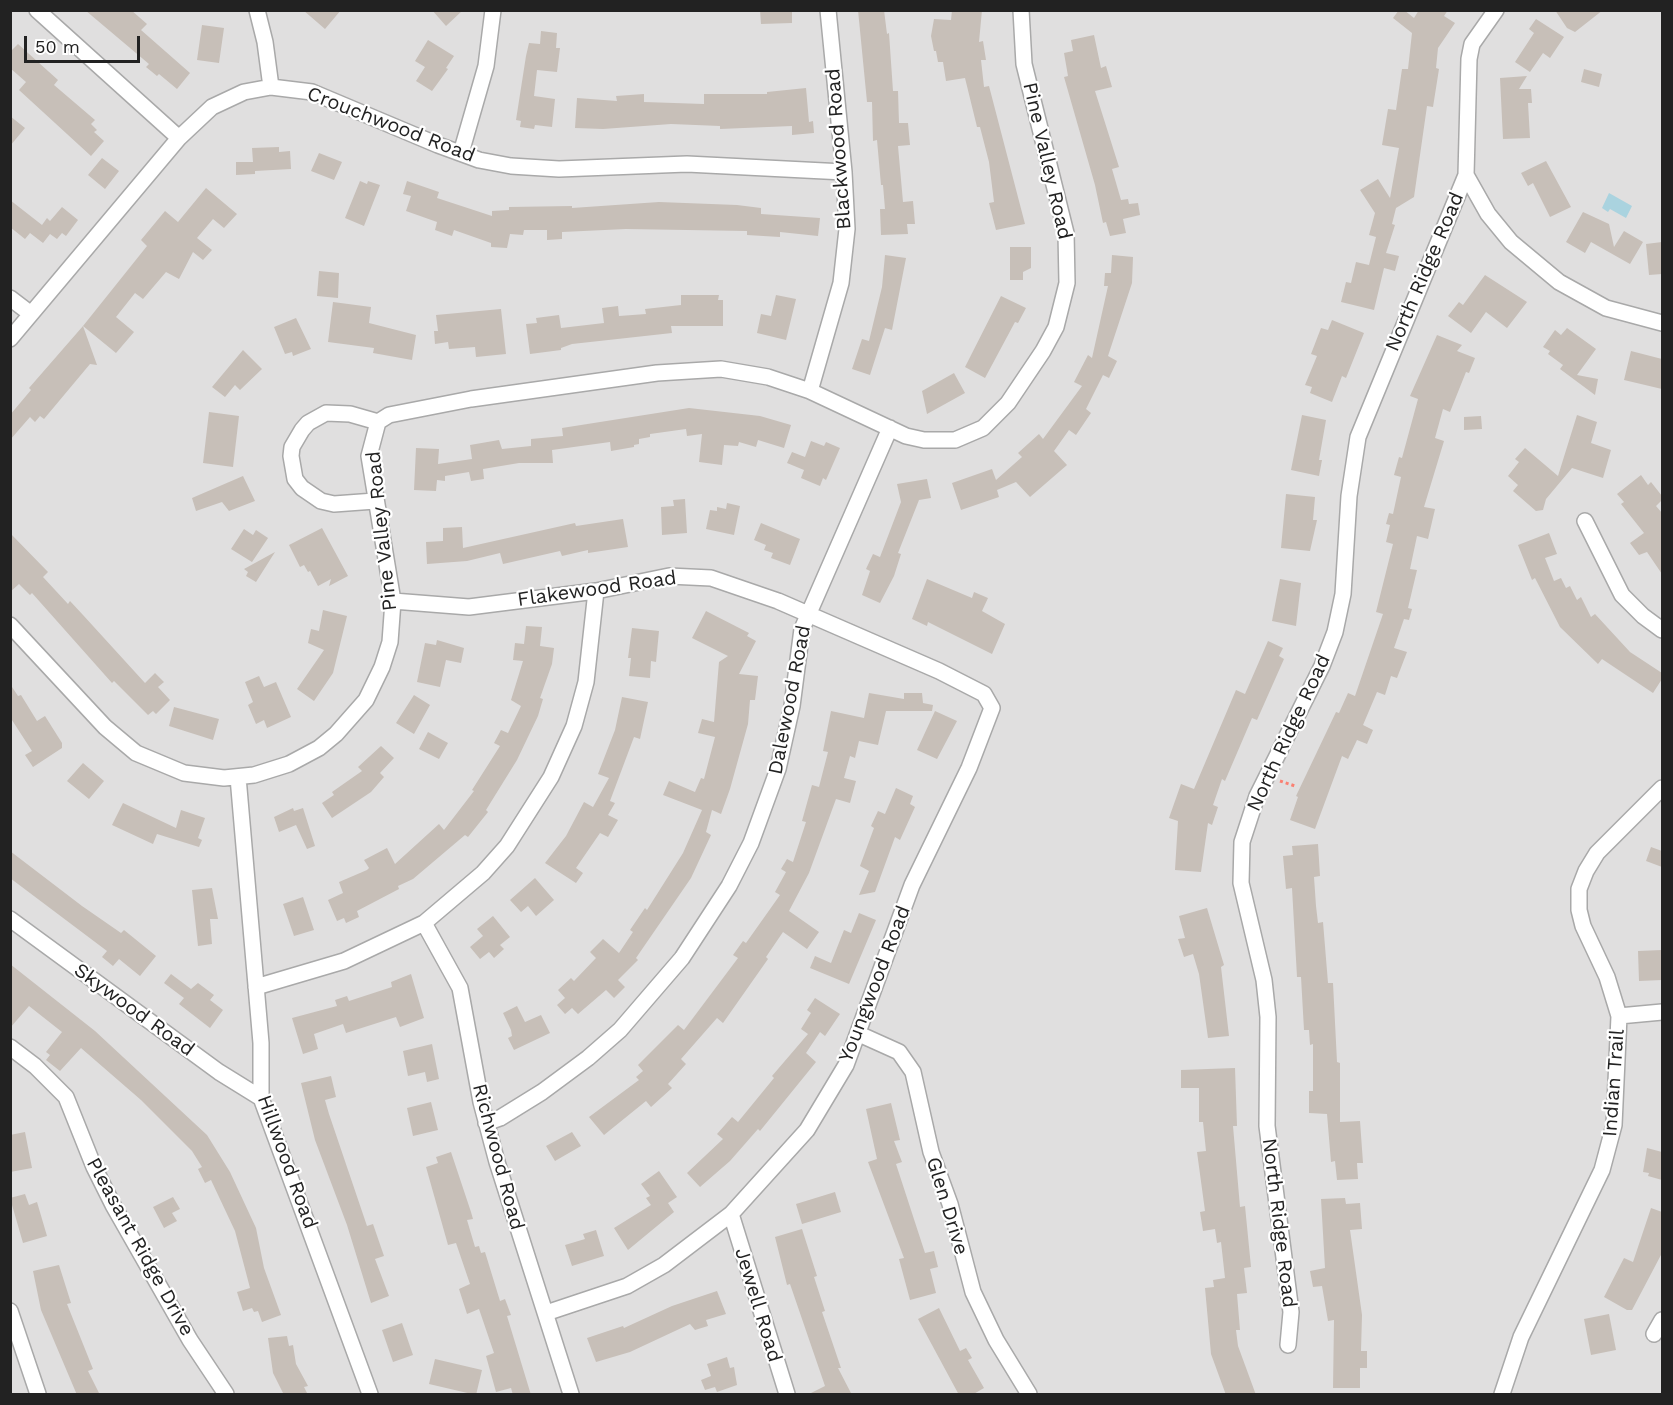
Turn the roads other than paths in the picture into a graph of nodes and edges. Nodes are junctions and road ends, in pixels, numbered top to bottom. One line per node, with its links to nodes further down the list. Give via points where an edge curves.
1 (37, 10): 8 (street)
2 (257, 10): 7 (street)
3 (493, 10): 9 (street, via 486,66)
4 (828, 10): 10 (street, Blackwood Road)
5 (1021, 10): 18 (street, Pine Valley Road, via 1024,64 1066,233 1064,303 1056,327 1023,382 983,428 955,440 936,442)
6 (1496, 10): 11 (street, via 1472,44 1469,59)
7 (271, 87): 8 (street, Crouchwood Road, via 219,102); 9 (street, Crouchwood Road, via 323,95)
8 (179, 138): 13 (street, Crouchwood Road)
9 (461, 153): 10 (street, Crouchwood Road, via 494,164 529,168 687,164)
10 (844, 172): 16 (street, Blackwood Road, via 847,230 841,283)
11 (1466, 175): 14 (street, via 1488,214 1511,242 1559,282 1606,308); 44 (street, North Ridge Road, via 1358,437 1349,496 1343,594 1335,632 1257,796 1242,842 1241,883 1264,980 1268,1017 1267,1126 1291,1312)
12 (10, 298): 13 (street)
13 (31, 314): 15 (street, Crouchwood Road)
14 (1662, 323)
15 (10, 339)
16 (810, 391): 17 (street, Pine Valley Road, via 768,377 721,369 677,371 471,399 402,411); 18 (street, Pine Valley Road)
17 (378, 422): 19 (street, Pine Valley Road, via 369,456); 19 (street, via 350,414 326,413 302,430 291,456 295,479 321,501)
18 (890, 428): 23 (street, Dalewood Road)
19 (375, 501): 22 (street, Pine Valley Road)
20 (1584, 521): 25 (street, via 1622,595)
21 (596, 591): 22 (street, Flakewood Road, via 469,607); 23 (street, Flakewood Road, via 669,576 695,576 738,585); 31 (street, via 581,705 551,777 502,853)
22 (393, 601): 27 (street, Pine Valley Road, via 387,655 373,688 355,715 328,741 301,758 275,770)
23 (807, 614): 26 (street, Flakewood Road, via 939,671); 38 (street, Dalewood Road, via 786,738 767,804 715,909 682,958 620,1030 542,1092)
24 (10, 625): 27 (street, Pine Valley Road, via 105,727 136,753 183,773)
25 (1662, 630)
26 (990, 701): 35 (street, Youngwood Road, via 991,717 912,885)
27 (238, 777): 32 (street, Hillwood Road)
28 (1662, 788): 29 (street, Indian Trail)
29 (1657, 803): 34 (street, Indian Trail, via 1597,853 1579,889 1583,926 1608,977)
30 (10, 919): 37 (street, Skywood Road, via 219,1072)
31 (424, 923): 32 (street, via 344,961); 38 (street, Richwood Road, via 460,988)
32 (256, 987): 37 (street, Hillwood Road)
33 (1662, 1012): 34 (street)
34 (1619, 1016): 51 (street, Indian Trail, via 1616,1109 1606,1159 1521,1337)
35 (860, 1034): 39 (street, Youngwood Road, via 807,1130); 50 (street, Glen Drive, via 899,1052 913,1072 931,1152 950,1204 973,1292)
36 (10, 1047): 46 (street, Pleasant Ridge Drive, via 66,1097 108,1196)
37 (261, 1098): 47 (street, Hillwood Road)
38 (486, 1123): 41 (street, Richwood Road, via 531,1276)
39 (731, 1214): 41 (street, Youngwood Road, via 640,1280); 49 (street, Jewell Road)
40 (10, 1311): 45 (street)
41 (546, 1313): 48 (street, Richwood Road)
42 (1662, 1320): 43 (street)
43 (1654, 1334)
44 (1288, 1345)
45 (38, 1395)
46 (226, 1395)
47 (370, 1395)
48 (571, 1395)
49 (787, 1395)
50 (1029, 1395)
51 (1502, 1395)

